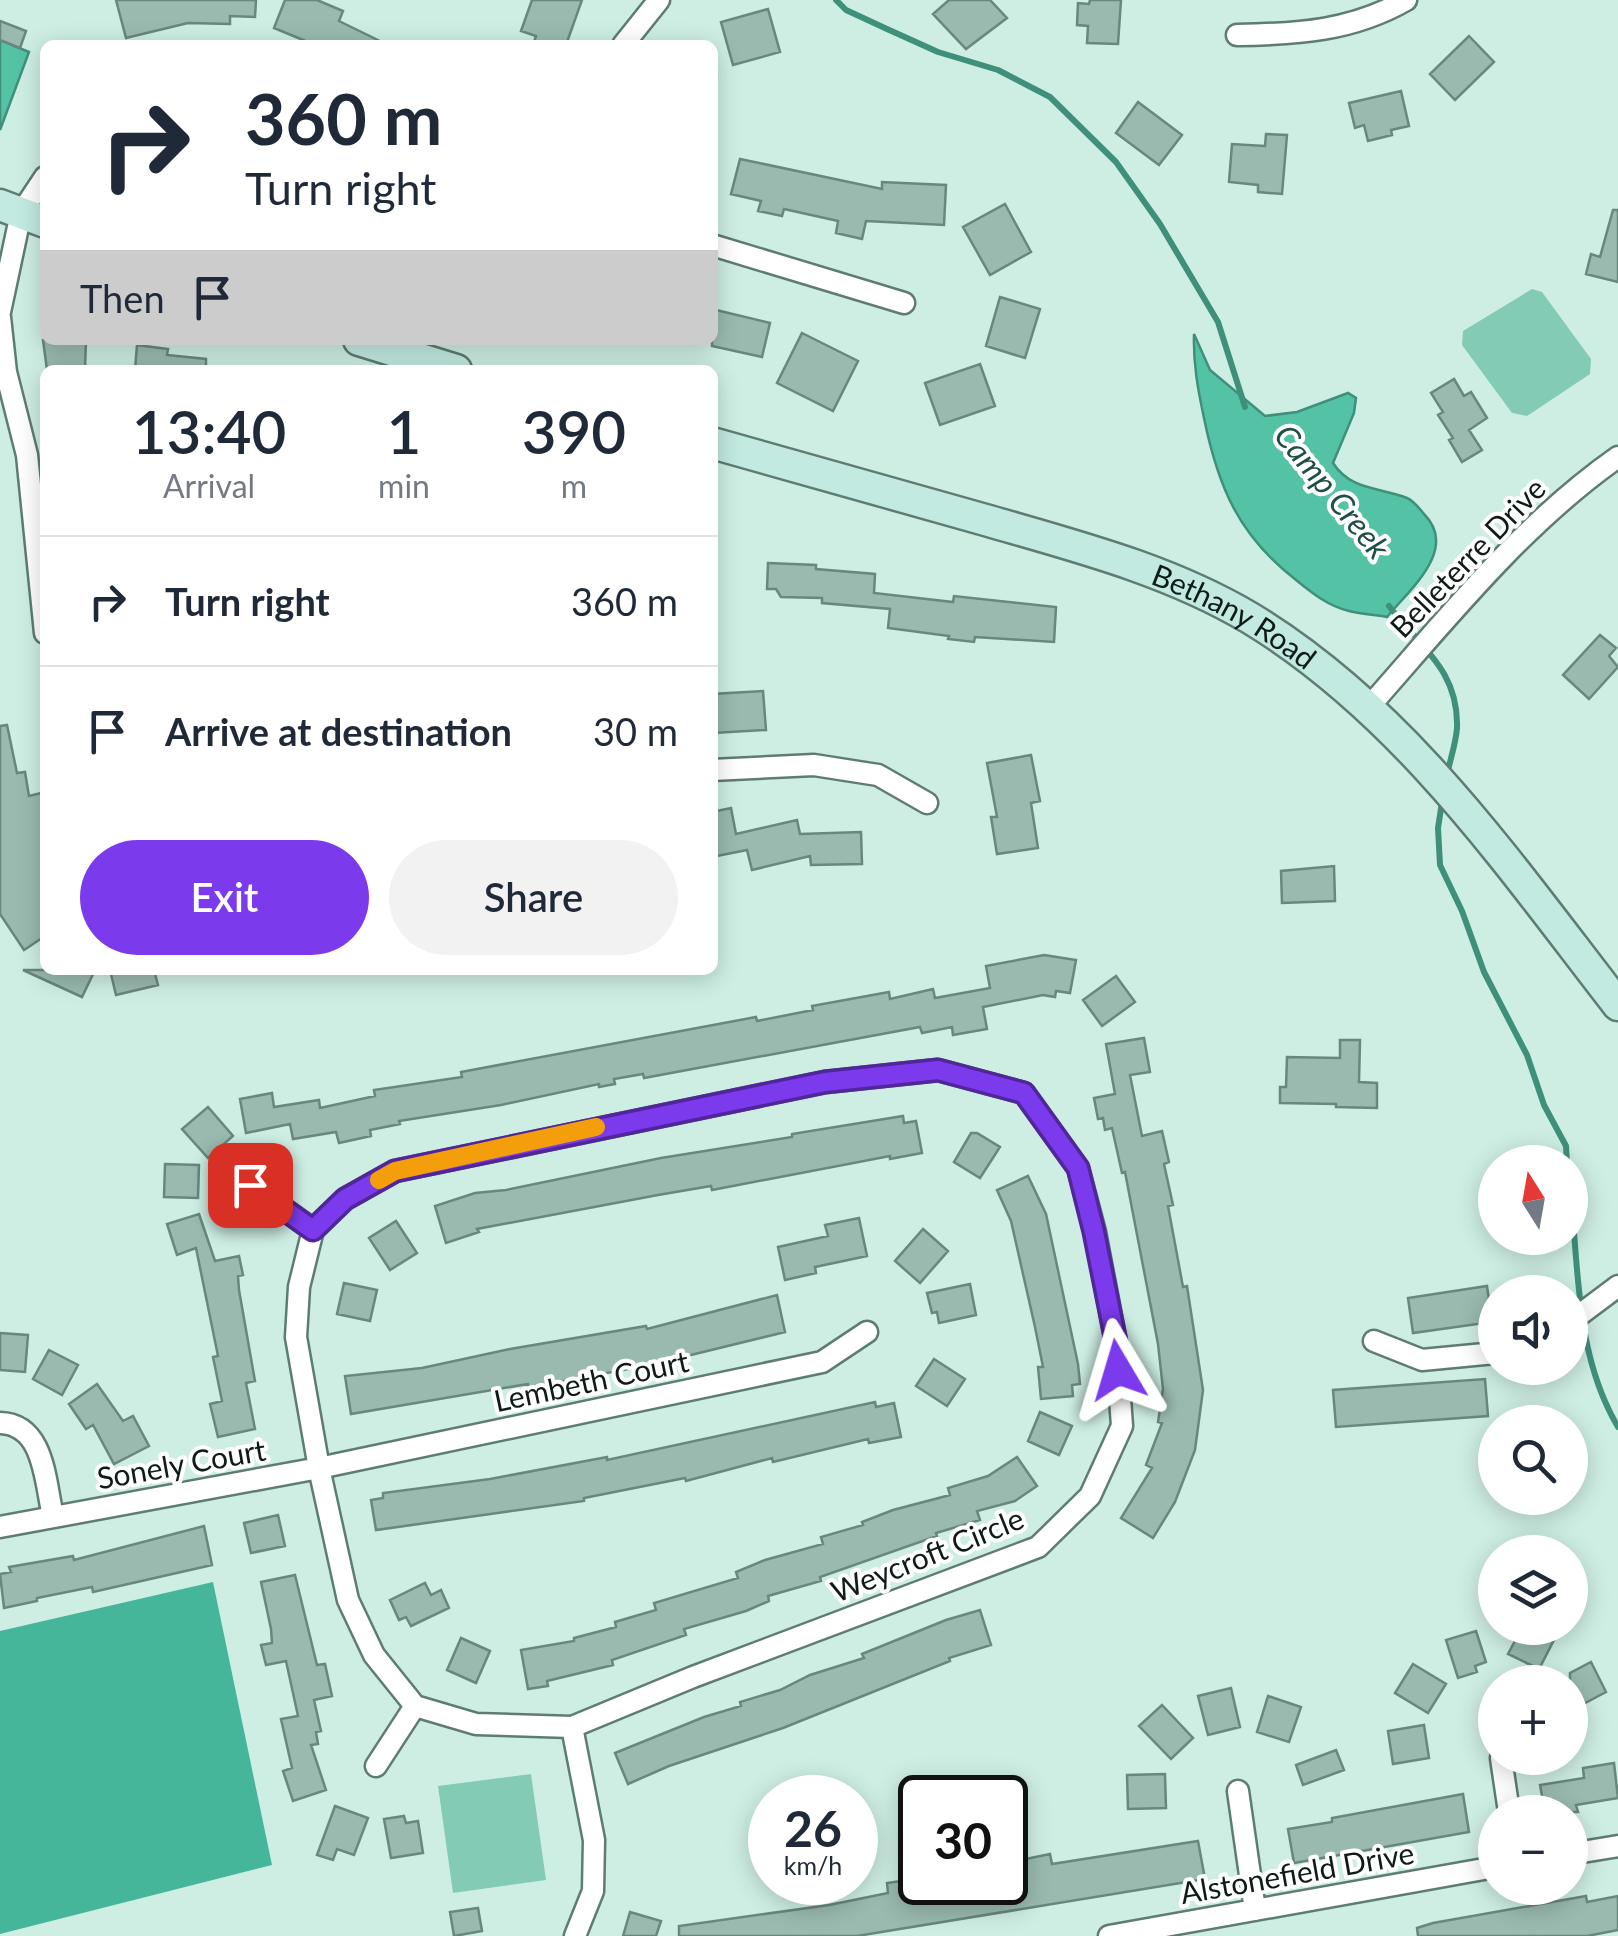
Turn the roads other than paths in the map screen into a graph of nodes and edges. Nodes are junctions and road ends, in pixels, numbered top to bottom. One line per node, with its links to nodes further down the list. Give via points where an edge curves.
1 (659, 0): 4 (street)
2 (1406, 0): 3 (street, via 1330,30)
3 (1237, 36)
4 (627, 40)
5 (40, 185): 6 (street)
6 (22, 213): 9 (street)
7 (718, 247): 8 (street)
8 (904, 303)
9 (0, 315): 13 (street, via 6,372)
10 (375, 345): 11 (street)
11 (440, 365)
12 (718, 445): 16 (street, Bethany Road, via 1116,558 1190,586 1252,619)
13 (36, 454): 15 (street)
14 (1618, 457): 16 (street, Belleterre Drive, via 1490,569)
15 (40, 534)
16 (1368, 708): 19 (street, Bethany Road, via 1416,754)
17 (718, 770): 18 (street, via 814,765 878,775)
18 (927, 803)
19 (1618, 1004)
20 (250, 1185): 21 (street)
21 (313, 1230): 28 (street, via 296,1336); 32 (street, Weycroft Circle, via 345,1199 395,1171 825,1082 938,1070 1024,1093 1078,1168 1116,1342 1122,1426 1090,1496 1038,1547)
22 (1618, 1286): 23 (street)
23 (1588, 1308)
24 (867, 1332): 28 (street, Lembeth Court, via 822,1362)
25 (1374, 1341): 26 (street, via 1422,1360)
26 (1478, 1354)
27 (0, 1423): 29 (street, via 27,1431 37,1445)
28 (320, 1468): 29 (street, Sonely Court); 31 (street, via 348,1600 374,1655)
29 (52, 1516): 30 (street, Sonely Court)
30 (0, 1527)
31 (414, 1706): 32 (street, Weycroft Circle, via 476,1724); 33 (street)
32 (572, 1727): 39 (street, via 594,1840 593,1891)
33 (376, 1766)
34 (1238, 1791): 38 (street)
35 (1618, 1846): 36 (street)
36 (1588, 1851)
37 (1478, 1869): 38 (street, Alstonefield Drive)
38 (1255, 1910): 40 (street, Alstonefield Drive)
39 (575, 1936)
40 (1109, 1936)

